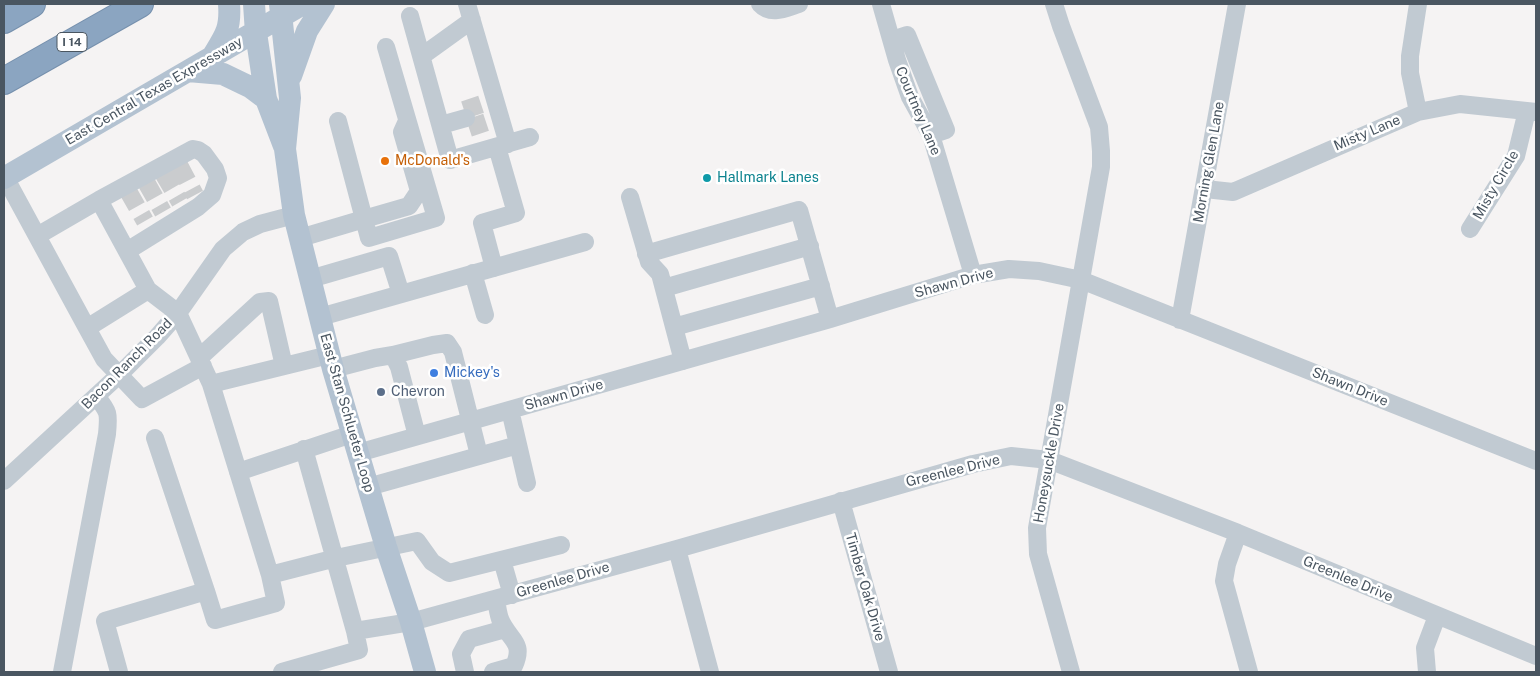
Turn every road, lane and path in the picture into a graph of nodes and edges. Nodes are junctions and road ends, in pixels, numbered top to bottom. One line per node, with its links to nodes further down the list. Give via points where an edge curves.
1 (32, 4): 16 (highway)
2 (140, 4): 22 (highway, I 14)
3 (229, 4): 20 (main road, via 227,33)
4 (254, 4): 17 (main road, East Stan Schlueter Loop)
5 (303, 4): 13 (main road, East Central Texas Expressway)
6 (324, 4): 23 (main road, via 307,31)
7 (760, 4): 8 (street, via 778,11)
8 (799, 4)
9 (881, 4): 49 (street, Courtney Lane, via 910,98 931,135)
10 (1054, 4): 51 (street, Honeysuckle Drive, via 1099,127 1101,167)
11 (1237, 4): 35 (street, Morning Glen Lane)
12 (1418, 4): 25 (street, via 1410,73)
13 (281, 10): 17 (main road, East Central Texas Expressway); 23 (main road, East Stan Schlueter Loop)
14 (470, 12): 19 (street); 32 (street, via 491,111)
15 (410, 16): 19 (street)
16 (4, 20)
17 (256, 33): 20 (main road, East Central Texas Expressway); 24 (main road, East Stan Schlueter Loop)
18 (386, 47): 29 (street)
19 (422, 56): 30 (street)
20 (211, 58): 21 (main road, East Central Texas Expressway)
21 (188, 71): 24 (main road, via 223,74); 34 (main road, East Central Texas Expressway)
22 (4, 81)
23 (289, 82): 33 (main road, East Stan Schlueter Loop)
24 (266, 99): 33 (main road, East Stan Schlueter Loop)
25 (1418, 112): 26 (street, Misty Lane, via 1460,104); 35 (street, Misty Lane, via 1233,192)
26 (1531, 112): 40 (street, Misty Circle, via 1516,156)
27 (466, 118): 30 (street)
28 (338, 121): 39 (street)
29 (407, 121): 39 (street, via 402,132 419,191 409,206); 39 (street, via 436,218 369,238)
30 (441, 126): 32 (street, via 450,160)
31 (530, 137): 32 (street)
32 (502, 146): 47 (street, via 516,213 482,223)
33 (286, 149): 38 (main road, East Stan Schlueter Loop)
34 (4, 178): 41 (street)
35 (1205, 189): 60 (street, Morning Glen Lane)
36 (630, 197): 46 (street)
37 (100, 200): 41 (street); 45 (street); 45 (street, via 169,166 193,149 198,150 215,169 218,178 212,195 149,228)
38 (294, 216): 42 (main road, East Stan Schlueter Loop); 56 (street, Bacon Ranch Road, via 260,224 243,232 223,249)
39 (371, 217): 42 (street)
40 (1470, 229)
41 (37, 236): 62 (street)
42 (300, 238): 50 (main road, East Stan Schlueter Loop)
43 (585, 242): 47 (street)
44 (810, 246): 46 (street, via 799,210); 52 (street); 53 (street)
45 (127, 251): 54 (street)
46 (646, 254): 53 (street, via 660,274)
47 (494, 268): 48 (street)
48 (473, 274): 55 (street); 57 (street)
49 (973, 275): 51 (street, Shawn Drive, via 1009,270 1039,271); 59 (street, Shawn Drive)
50 (310, 279): 55 (street, via 389,256); 58 (main road, East Stan Schlueter Loop)
51 (1081, 280): 60 (street, Shawn Drive); 79 (street, Honeysuckle Drive)
52 (821, 286): 59 (street); 61 (street)
53 (664, 288): 61 (street)
54 (148, 290): 56 (street); 62 (street)
55 (401, 294): 58 (street)
56 (178, 312): 65 (street); 68 (street, Bacon Ranch Road)
57 (485, 315)
58 (320, 317): 66 (main road, East Stan Schlueter Loop)
59 (830, 319): 64 (street, Shawn Drive)
60 (1180, 320): 80 (street, Shawn Drive)
61 (674, 327): 64 (street)
62 (87, 328): 68 (street, via 104,359)
63 (393, 355): 66 (street); 72 (street, via 432,344 447,344 453,352); 73 (street)
64 (683, 361): 71 (street, Shawn Drive)
65 (201, 362): 67 (street, via 260,302 269,301); 68 (street, via 142,399); 69 (street)
66 (331, 362): 67 (street); 75 (main road, East Stan Schlueter Loop)
67 (284, 366): 69 (street)
68 (120, 374): 70 (street, Bacon Ranch Road)
69 (212, 384): 81 (street)
70 (96, 396): 82 (street, Bacon Ranch Road); 100 (street, via 107,409 107,434)
71 (510, 410): 72 (street, Shawn Drive); 76 (street)
72 (470, 421): 73 (street, Shawn Drive); 78 (street)
73 (417, 436): 75 (street, Shawn Drive)
74 (155, 438): 93 (street)
75 (355, 443): 77 (street, Shawn Drive); 84 (main road, East Stan Schlueter Loop)
76 (518, 445): 78 (street); 83 (street)
77 (304, 450): 81 (street, Shawn Drive); 90 (street)
78 (479, 455): 84 (street)
79 (1049, 460): 85 (street, Greenlee Drive, via 1011,456); 86 (street, Greenlee Drive); 108 (street, Honeysuckle Drive, via 1037,528 1038,554)
80 (1536, 461)
81 (238, 472): 92 (street)
82 (4, 481)
83 (527, 483)
84 (368, 487): 88 (main road, East Stan Schlueter Loop)
85 (841, 501): 89 (street, Greenlee Drive); 107 (street, Timber Oak Drive)
86 (1238, 533): 95 (street, Greenlee Drive); 109 (street, via 1224,581)
87 (561, 545): 91 (street)
88 (386, 547): 90 (street); 91 (street, via 417,541 432,562 449,573); 96 (main road, East Stan Schlueter Loop)
89 (677, 549): 94 (street, Greenlee Drive); 106 (street)
90 (336, 558): 92 (street); 98 (street)
91 (502, 560): 94 (street)
92 (270, 574): 93 (street, via 276,603 215,620)
93 (206, 591): 101 (street, via 105,621)
94 (504, 597): 96 (street, Greenlee Drive); 97 (street, via 500,618)
95 (1437, 616): 99 (street, Greenlee Drive); 110 (street, via 1425,648)
96 (411, 622): 98 (street, Greenlee Drive); 103 (main road, East Stan Schlueter Loop)
97 (505, 628): 104 (street, via 469,639 461,654); 105 (street, via 518,646 518,656 514,666)
98 (355, 630): 102 (street, via 360,650)
99 (1536, 656)
100 (62, 672)
101 (119, 672)
102 (282, 672)
103 (425, 672)
104 (464, 672)
105 (493, 672)
106 (710, 672)
107 (889, 672)
108 (1070, 672)
109 (1250, 672)
110 (1427, 672)

